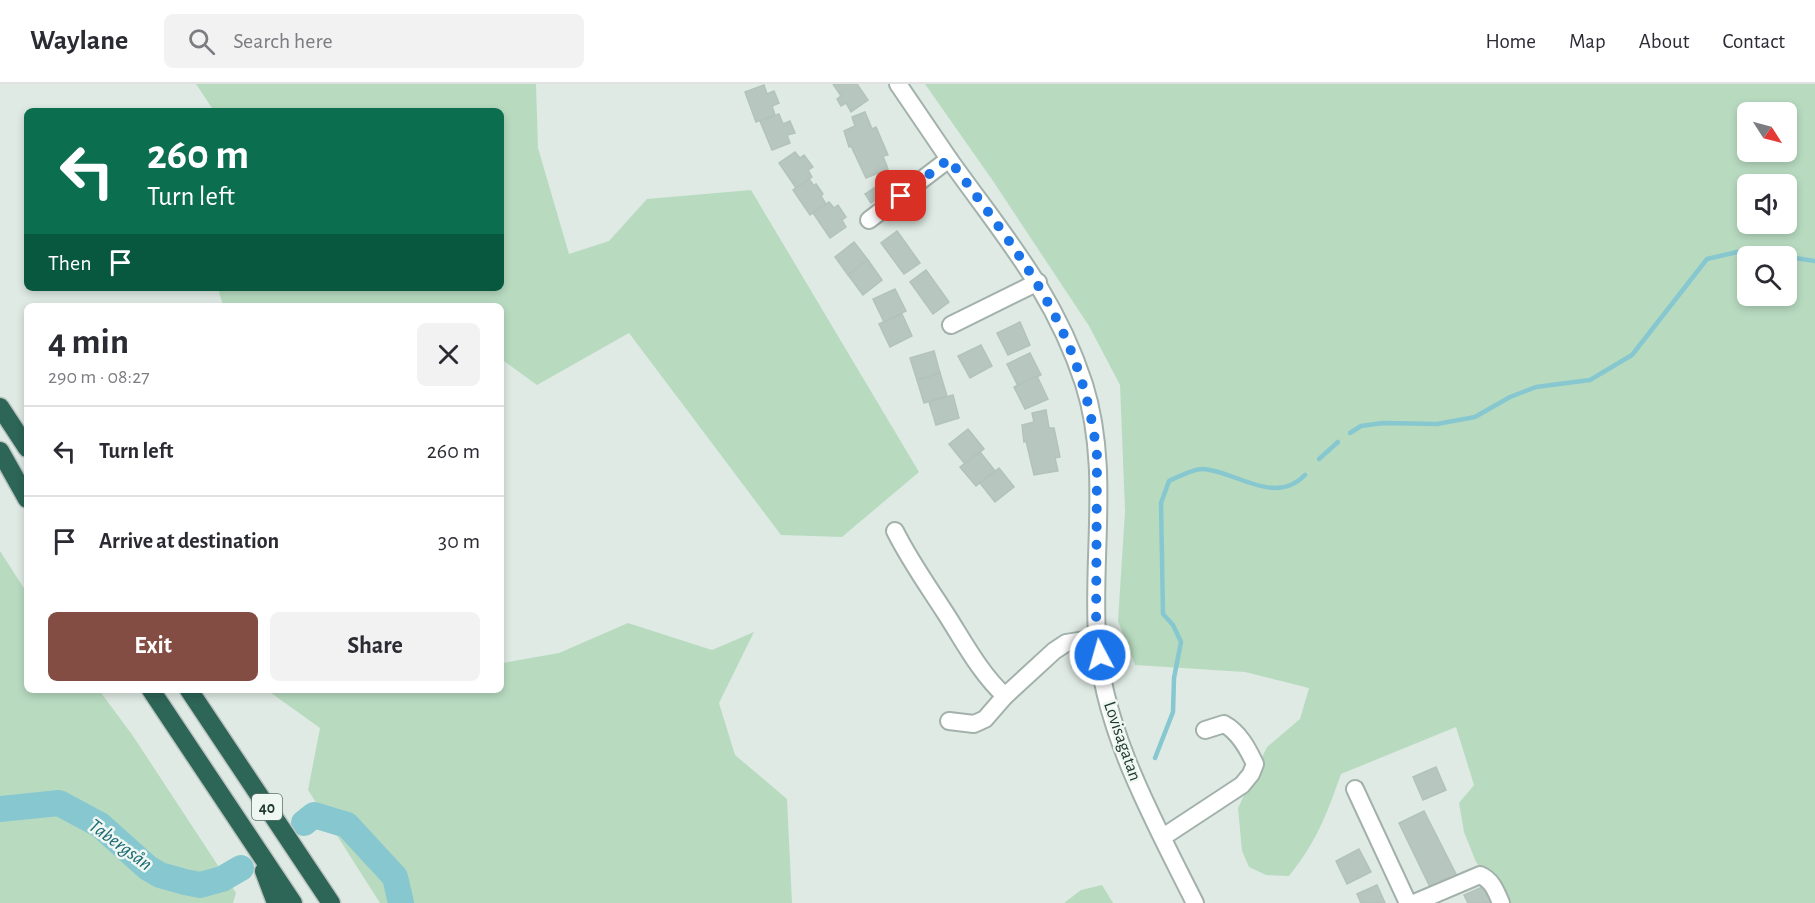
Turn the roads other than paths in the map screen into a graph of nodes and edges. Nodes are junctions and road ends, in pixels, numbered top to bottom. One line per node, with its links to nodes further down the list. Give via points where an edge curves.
1 (898, 84): 2 (street, Lovisagatan)
2 (949, 159): 3 (street); 4 (street, Lovisagatan)
3 (869, 220)
4 (1038, 282): 5 (street); 11 (street, Lovisagatan, via 1063,328 1084,385 1094,429 1098,476)
5 (951, 325)
6 (0, 406): 7 (highway)
7 (24, 443)
8 (0, 451): 9 (highway)
9 (24, 493)
10 (895, 531): 14 (street, via 975,660)
11 (1089, 639): 14 (street, via 1066,643 1054,651); 18 (street, Lovisagatan, via 1120,740)
12 (153, 693): 19 (highway, 40, via 254,843)
13 (191, 693): 20 (highway, 40)
14 (1005, 696): 15 (street, via 985,719 974,724)
15 (949, 721)
16 (1205, 729): 18 (street, via 1224,724 1231,728 1255,764 1242,785)
17 (1355, 789): 22 (street)
18 (1163, 837): 21 (street, Lovisagatan)
19 (283, 900)
20 (331, 903)
21 (1195, 903)
22 (1408, 903)
23 (1414, 903): 24 (street, via 1480,875 1494,886)
24 (1501, 903)

